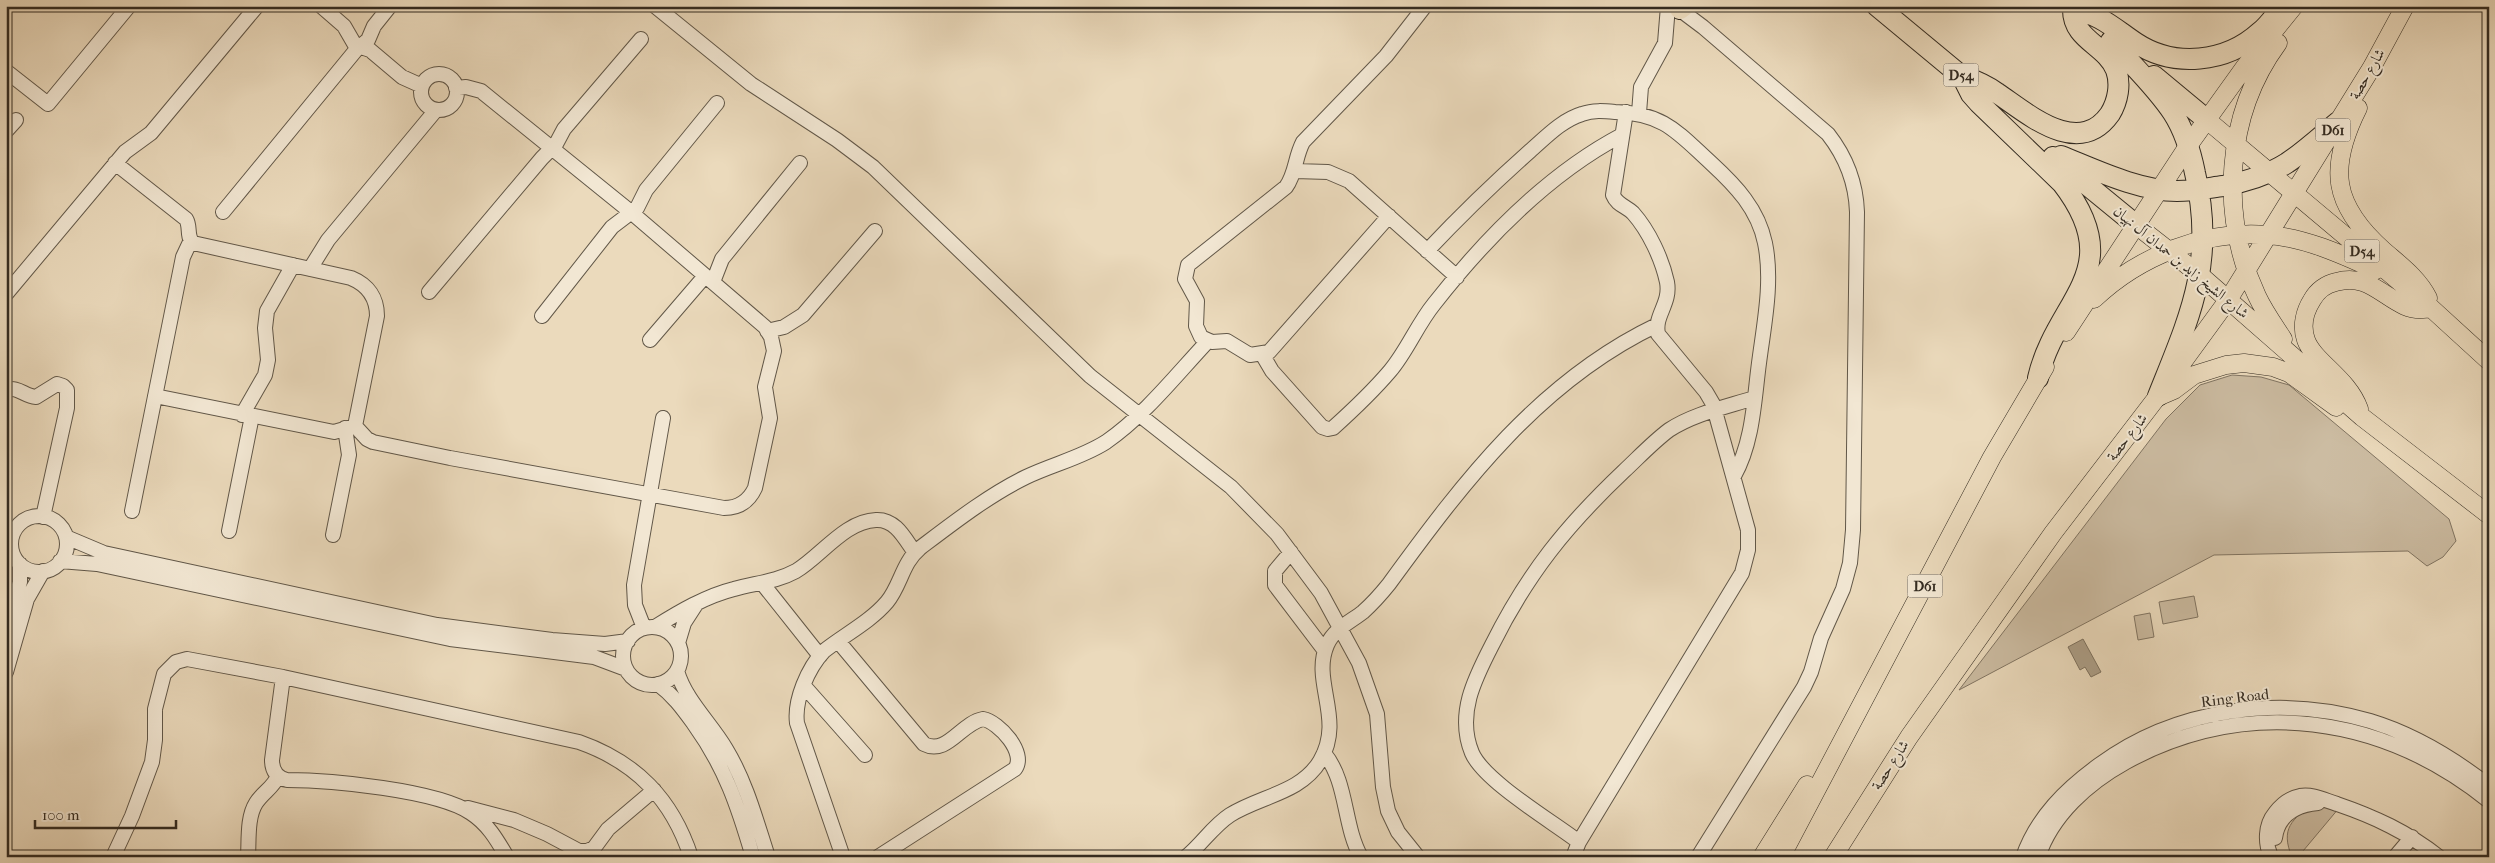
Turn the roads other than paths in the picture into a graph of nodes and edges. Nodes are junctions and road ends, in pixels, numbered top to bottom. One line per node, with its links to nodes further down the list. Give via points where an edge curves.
1 (129, 6): 18 (street, via 48,104)
2 (257, 6): 34 (street, via 151,132 128,148)
3 (321, 6): 16 (street, via 344,26 353,42)
4 (390, 6): 16 (street, via 374,26 368,40)
5 (654, 6): 80 (street, via 751,84 873,167 1090,376)
6 (1425, 6): 36 (street, via 1386,56 1303,142)
7 (1877, 6): 19 (highway, شارع الشيخ زايد بن حمدان آل نهيان / D54)
8 (2283, 6): 13 (highway, via 2261,32 2244,44 2213,56 2187,59 2161,56 2102,19)
9 (2294, 6): 26 (main road, D61)
10 (2305, 6): 30 (main road, via 2252,83)
11 (2405, 6): 17 (main road, شارع حصة / D61)
12 (1677, 7): 24 (street, via 1665,43 1641,87); 135 (street, via 1828,134 1849,170 1857,212 1853,530 1847,576 1804,687)
13 (2071, 8): 15 (highway, D54); 19 (highway, via 2079,32 2110,59 2118,81 2115,105 2101,123 2079,132 2056,130 1985,85)
14 (641, 39): 33 (street, via 564,129)
15 (2111, 41): 26 (highway, D54); 31 (highway, via 2173,113)
16 (360, 46): 20 (street, via 370,50 402,77); 42 (street)
17 (2372, 67): 27 (main road, شارع حصة / D61); 63 (main road, via 2367,92 2343,141 2340,182 2349,210 2364,233 2422,287)
18 (6, 71)
19 (1962, 76): 32 (highway, شارع الشيخ زايد بن حمدان آل نهيان / D54); 73 (highway, via 1979,103 2062,183 2072,196 2086,227 2090,255 2084,282 2048,345)
20 (422, 86): 21 (street, via 431,76 440,74 448,77); 23 (street, via 422,99)
21 (456, 88): 23 (street, via 452,104); 33 (street, via 481,91)
22 (717, 103): 43 (street, via 646,190)
23 (436, 110): 54 (street, via 328,240)
24 (1632, 113): 29 (street); 51 (street, via 1588,112 1562,123); 77 (street, via 1661,120 1681,134 1737,188 1758,222 1765,241 1768,281)
25 (16, 120): 28 (street)
26 (2206, 120): 30 (main road, D54); 31 (main road, D61)
27 (2338, 122): 37 (highway, via 2297,156); 41 (main road, شارع حصة / D61)
28 (6, 131)
29 (1622, 135): 57 (street, via 1559,175 1518,212); 66 (street, via 1613,195 1638,220 1662,264 1668,296)
30 (2236, 144): 37 (main road, D54); 38 (main road)
31 (2188, 146): 39 (main road, D61); 40 (highway)
32 (2041, 147): 39 (highway, via 2116,178); 45 (highway, شارع الشيخ زايد بن حمدان آل نهيان / D54)
33 (553, 148): 43 (street); 60 (street)
34 (115, 163): 49 (street, via 186,219); 61 (street)
35 (800, 163): 59 (street)
36 (1294, 171): 44 (street, via 1320,170 1344,178); 69 (street, via 1281,192 1186,268 1185,279 1198,307 1197,330)
37 (2269, 172): 38 (highway); 41 (main road, D54)
38 (2232, 184): 40 (highway); 47 (main road)
39 (2159, 189): 40 (highway); 45 (main road, D61)
40 (2199, 190): 50 (highway)
41 (2294, 193): 48 (main road, شارع حصة / D61); 58 (main road, D54)
42 (223, 212)
43 (632, 213): 59 (street); 64 (street, via 612,227)
44 (1388, 216): 51 (street); 70 (street, via 1274,347)
45 (2136, 225): 52 (main road, شارع الشيخ زايد بن حمدان آل نهيان / D54); 65 (main road, D61)
46 (875, 231): 67 (street, via 803,314 784,327)
47 (2238, 235): 48 (main road); 50 (main road); 55 (main road)
48 (2268, 235): 55 (main road, شارع حصة / D61); 58 (main road, via 2340,254)
49 (191, 240): 53 (street); 75 (street, via 183,256)
50 (2204, 240): 52 (main road); 56 (highway)
51 (1427, 250): 57 (street)
52 (2170, 251): 56 (main road, شارع الشيخ زايد بن حمدان آل نهيان / D54); 65 (main road, via 2134,268 2105,289)
53 (292, 265): 54 (street); 79 (street, via 267,311 268,360 265,375)
54 (310, 269): 83 (street, via 358,281 369,290 375,302 377,316)
55 (2247, 269): 62 (main road, شارع حصة / D61); 71 (main road, via 2263,308)
56 (2200, 276): 62 (main road, شارع الشيخ زايد بن حمدان آل نهيان / D54); 76 (highway, via 2192,310)
57 (1457, 277): 70 (street, via 1424,318 1391,370 1331,429 1322,427 1272,371)
58 (2394, 278): 63 (main road, D54)
59 (709, 279): 67 (street); 68 (street)
60 (428, 292)
61 (6, 294)
62 (2228, 300): 71 (main road, شارع الشيخ زايد بن حمدان آل نهيان / D54); 76 (main road, شارع حصة / D61)
63 (2431, 308): 72 (main road, D54); 81 (main road, via 2422,310 2405,306 2356,279 2333,282 2314,296 2305,317 2306,340 2311,350 2347,386)
64 (542, 316)
65 (2075, 318): 73 (main road, D61)
66 (1657, 325): 78 (street, via 1662,341 1706,392); 100 (street, via 1594,361 1522,420 1482,463 1381,594)
67 (768, 331): 85 (street, via 774,350 765,387 770,418 755,488 749,498 740,505 724,508)
68 (650, 340)
69 (1208, 341): 70 (street, via 1223,340 1246,354); 80 (street)
70 (1262, 354)
71 (2293, 355): 81 (main road, شارع الشيخ زايد بن حمدان آل نهيان / D54)
72 (2489, 361)
73 (2038, 378): 105 (main road, D61, via 1992,458)
74 (6, 390): 88 (street, via 15,388 36,397 57,384 67,390 67,408)
75 (155, 396): 79 (street); 86 (street)
76 (2158, 396): 81 (main road, via 2174,390 2194,375 2226,365 2252,364 2289,373 2341,411); 138 (main road, شارع حصة / D61, via 2048,540 1909,737)
77 (1754, 398): 78 (street); 84 (street, via 1747,447)
78 (1715, 410): 84 (street); 122 (street, via 1665,433 1566,529 1516,601 1472,687 1467,713 1468,739 1480,765)
79 (247, 415): 83 (street, via 334,432); 89 (street)
80 (1137, 415): 92 (street, via 1247,502); 93 (street, via 1124,428 1088,452 1000,491)
81 (2362, 416): 87 (main road, شارع الشيخ زايد بن حمدان آل نهيان / D54)
82 (663, 418): 85 (street)
83 (350, 427): 85 (street, via 373,442); 90 (street, via 349,455)
84 (1734, 476): 122 (street, via 1748,530 1748,550 1742,573)
85 (650, 494): 101 (street, via 634,585 635,605)
86 (132, 511)
87 (2489, 514)
88 (43, 516): 91 (street, via 56,522); 95 (street, via 28,518 15,530 12,548)
89 (229, 531)
90 (333, 535)
91 (66, 537): 94 (street, via 65,552); 102 (street, via 104,553 437,625 569,642 605,644)
92 (1291, 552): 100 (street); 106 (street, via 1275,571 1274,585)
93 (915, 553): 97 (street, via 897,528 874,520 847,532 798,569); 103 (street, via 886,604)
94 (60, 561): 96 (street); 108 (street, via 97,564 450,640 594,657)
95 (20, 564): 96 (street, via 30,570); 99 (street, via 20,582)
96 (43, 571): 110 (street, via 27,599)
97 (762, 583): 98 (street, via 724,592); 107 (street)
98 (695, 605): 101 (street); 104 (street, via 684,623)
99 (6, 627)
100 (1341, 627): 106 (street); 133 (street, via 1374,701 1388,811 1398,832)
101 (649, 628): 102 (street, via 633,634); 104 (street, via 668,632)
102 (628, 641): 108 (street, via 623,657)
103 (838, 641): 107 (street); 130 (street, via 924,744 932,748 943,746 972,722 982,719 997,726 1019,755 1015,770)
104 (678, 643): 109 (street, via 681,659)
105 (1894, 645): 136 (main road, via 1869,676); 137 (main road, D61)
106 (1325, 651): 114 (street, via 1323,671 1330,727)
107 (820, 656): 113 (street)
108 (626, 669): 112 (street, via 640,682)
109 (677, 671): 112 (street, via 669,680); 128 (street, via 686,692 735,764)
110 (6, 672)
111 (283, 677): 116 (street, via 272,760 273,770); 118 (street, via 579,742 613,756); 123 (street, via 193,659 176,662 167,669 155,709 152,762)
112 (658, 684): 127 (street, via 682,707 720,763 736,799)
113 (804, 686): 115 (street); 129 (street, via 798,703 797,723)
114 (1324, 753): 131 (street, via 1316,768 1303,780 1230,815); 132 (street, via 1336,773 1352,838)
115 (865, 755)
116 (278, 776): 120 (street, via 287,780 370,787); 124 (street, via 252,810)
117 (2489, 786): 139 (street, Ring Road, via 2430,746 2370,721 2298,709 2230,712 2206,716 2158,732 2110,757 2069,788 2048,810)
118 (654, 790): 120 (street, via 587,851 579,851 514,820); 126 (street, via 676,821)
119 (2489, 801): 140 (street, Ring Road, via 2423,757 2365,734 2304,723 2240,724 2176,739 2145,751 2116,768 2072,801 2054,823)
120 (459, 806): 125 (street, via 487,826)
121 (2412, 837): 141 (street, via 2373,816 2333,803 2307,804 2286,814 2276,832); 142 (street); 143 (street)
122 (1579, 842): 134 (street)
123 (113, 857)
124 (248, 857)
125 (507, 857)
126 (690, 857)
127 (753, 857)
128 (768, 857)
129 (843, 857)
130 (878, 857)
131 (1186, 857)
132 (1362, 857)
133 (1418, 857)
134 (1573, 857)
135 (1698, 857)
136 (1762, 857)
137 (1780, 857)
138 (1832, 857)
139 (2023, 857)
140 (2038, 857)
141 (2272, 857)
142 (2395, 857)
143 (2439, 857)

